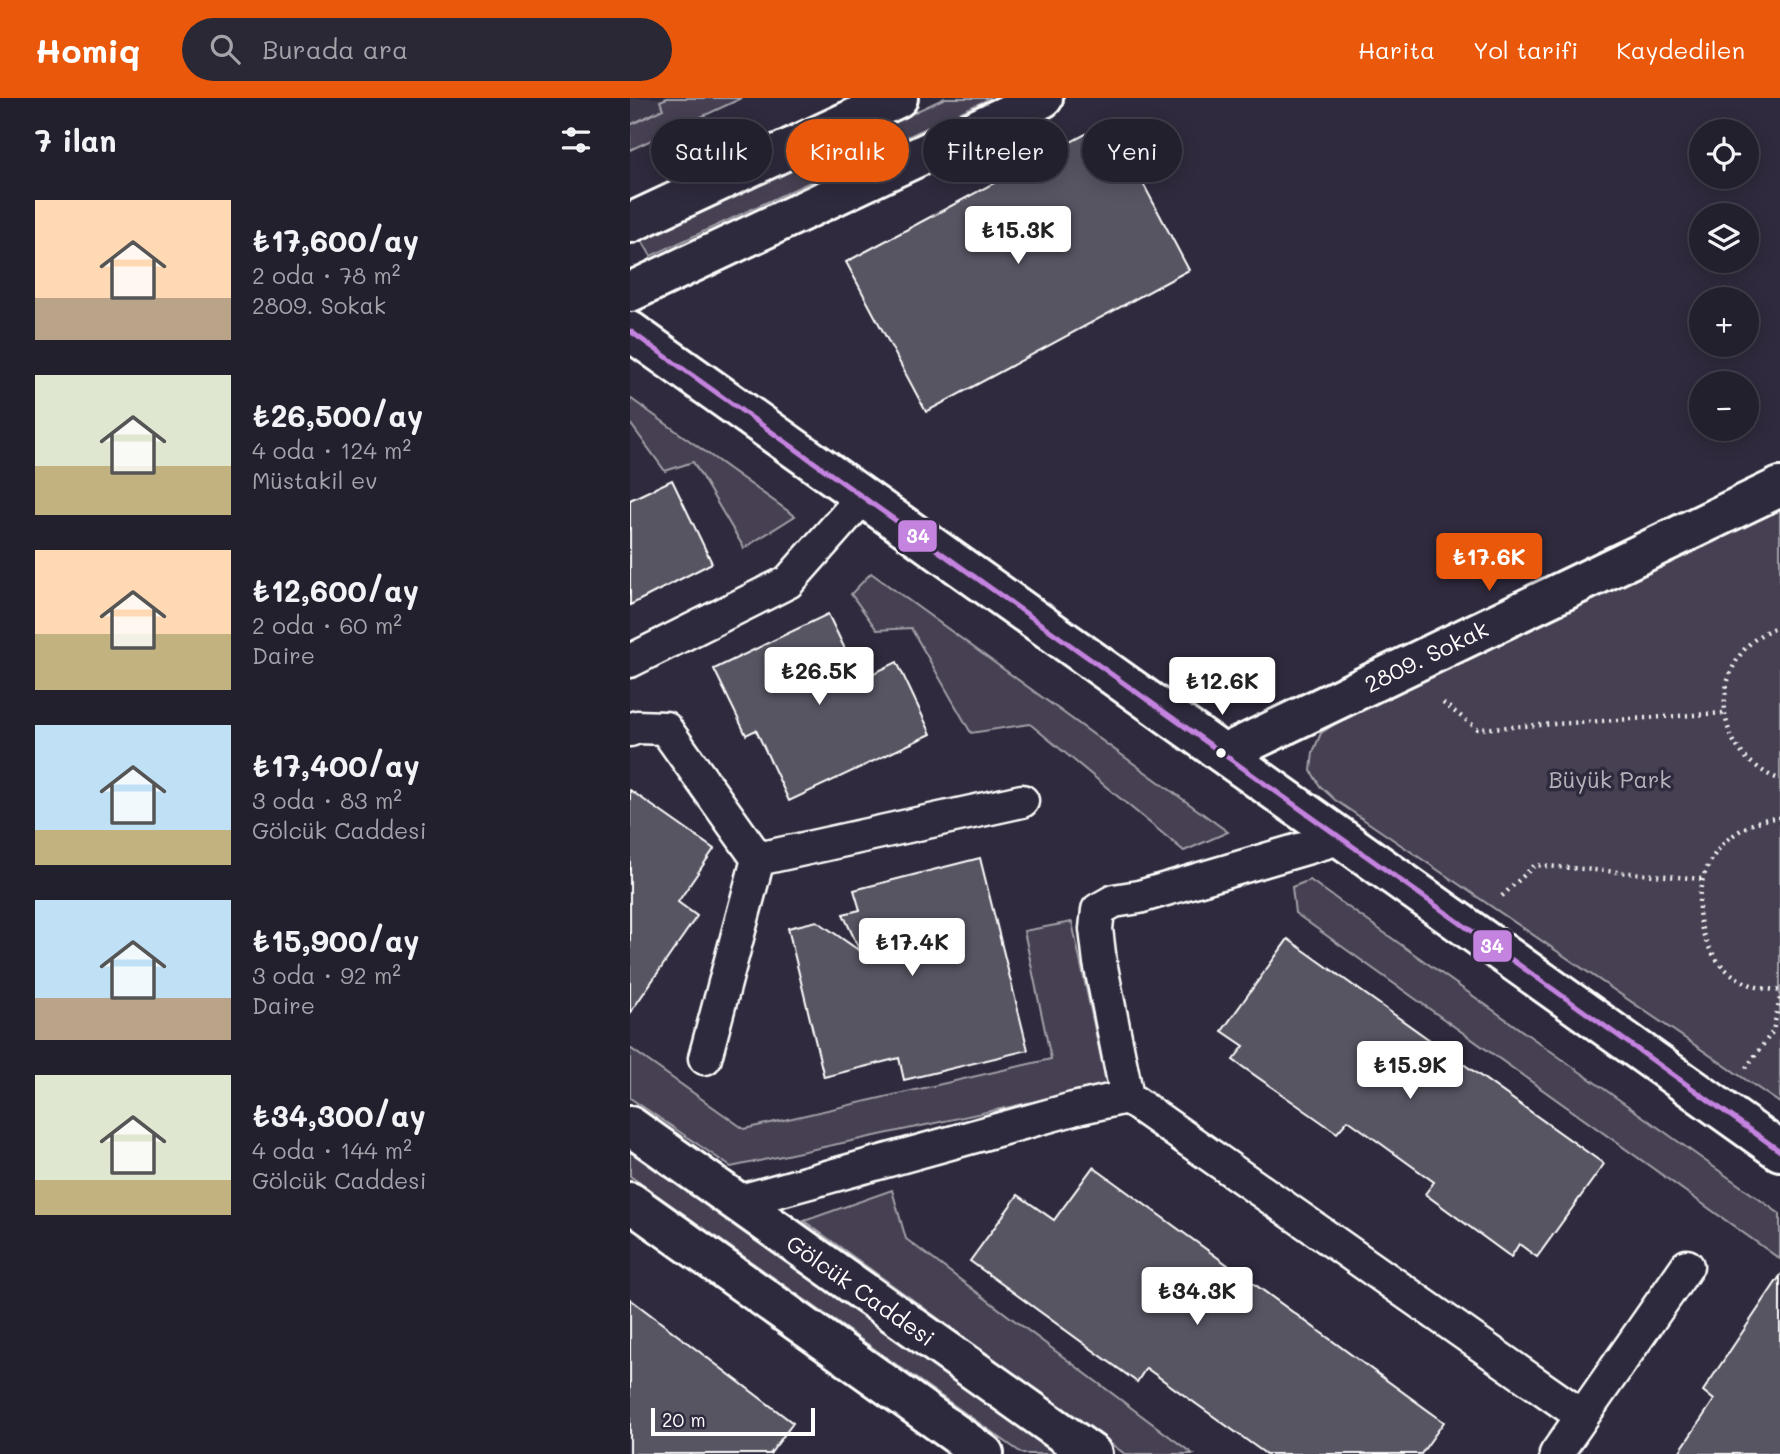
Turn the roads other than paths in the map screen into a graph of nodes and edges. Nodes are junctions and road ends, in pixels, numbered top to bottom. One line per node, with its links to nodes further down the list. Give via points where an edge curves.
1 (898, 98): 3 (street)
2 (1043, 98): 4 (street)
3 (630, 223)
4 (630, 292)
5 (630, 331): 7 (street)
6 (1780, 487): 10 (street, 2809. Sokak)
7 (863, 497): 8 (lane, via 788,582); 10 (street)
8 (630, 661)
9 (630, 730): 13 (lane, via 665,728)
10 (1224, 754): 12 (street)
11 (1022, 801): 13 (lane)
12 (1340, 838): 15 (lane, via 1114,901 1098,910 1100,962); 17 (street)
13 (758, 859): 14 (lane)
14 (705, 1058)
15 (1127, 1097): 19 (lane); 21 (lane)
16 (630, 1126): 19 (street, Gölcük Caddesi)
17 (1780, 1151)
18 (630, 1202): 22 (street)
19 (737, 1202): 23 (street, Gölcük Caddesi)
20 (1687, 1266): 21 (lane)
21 (1582, 1416): 24 (lane)
22 (984, 1454)
23 (1092, 1454)
24 (1556, 1454)

